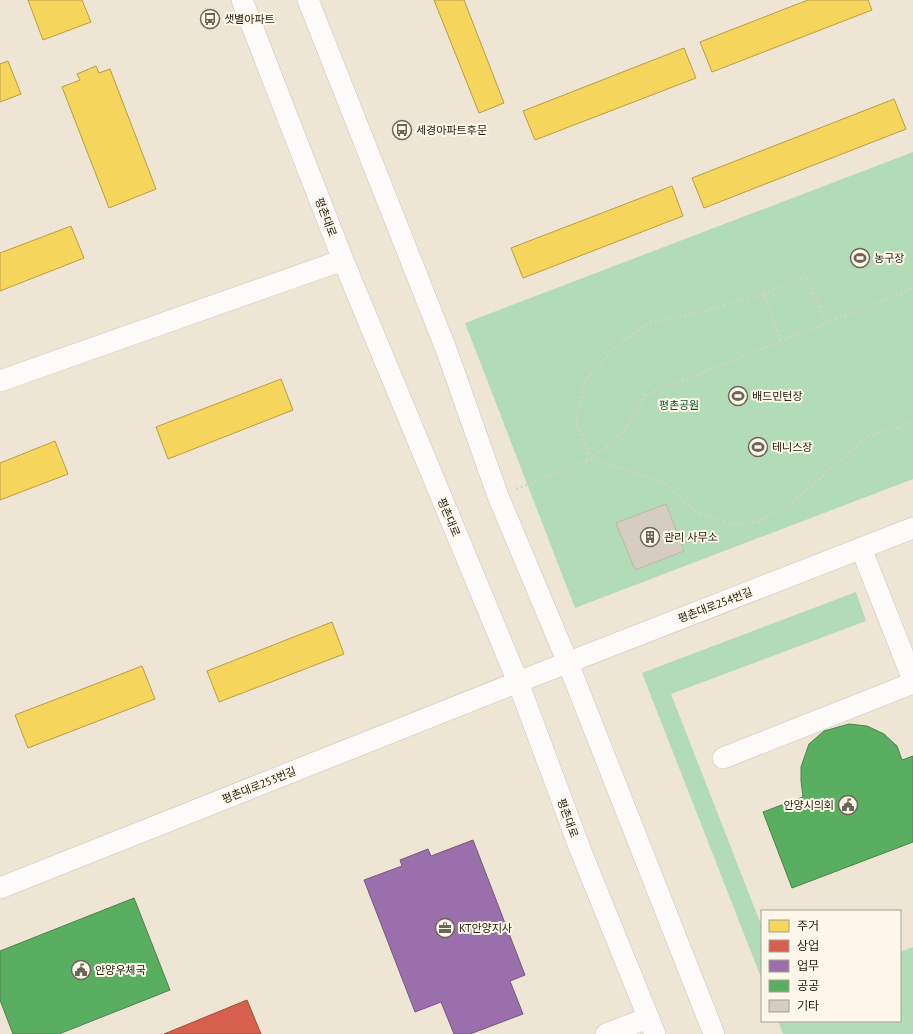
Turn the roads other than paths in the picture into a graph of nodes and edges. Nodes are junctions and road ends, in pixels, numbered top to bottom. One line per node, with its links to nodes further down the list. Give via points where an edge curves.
1 (242, 0): 3 (street, 평촌대로)
2 (308, 0): 8 (street, via 446,349 498,496)
3 (342, 260): 4 (street); 9 (street, 평촌대로)
4 (0, 381)
5 (913, 528): 6 (street, 평촌대로254번길)
6 (861, 548): 7 (street); 8 (street, 평촌대로254번길)
7 (908, 653): 10 (street)
8 (568, 663): 9 (street, 평촌대로254번길); 15 (street)
9 (518, 682): 12 (street, 평촌대로253번길); 13 (street, 평촌대로, via 580,849)
10 (913, 682): 11 (street)
11 (723, 758)
12 (0, 888)
13 (652, 1026): 14 (street)
14 (606, 1034)
15 (714, 1034)

